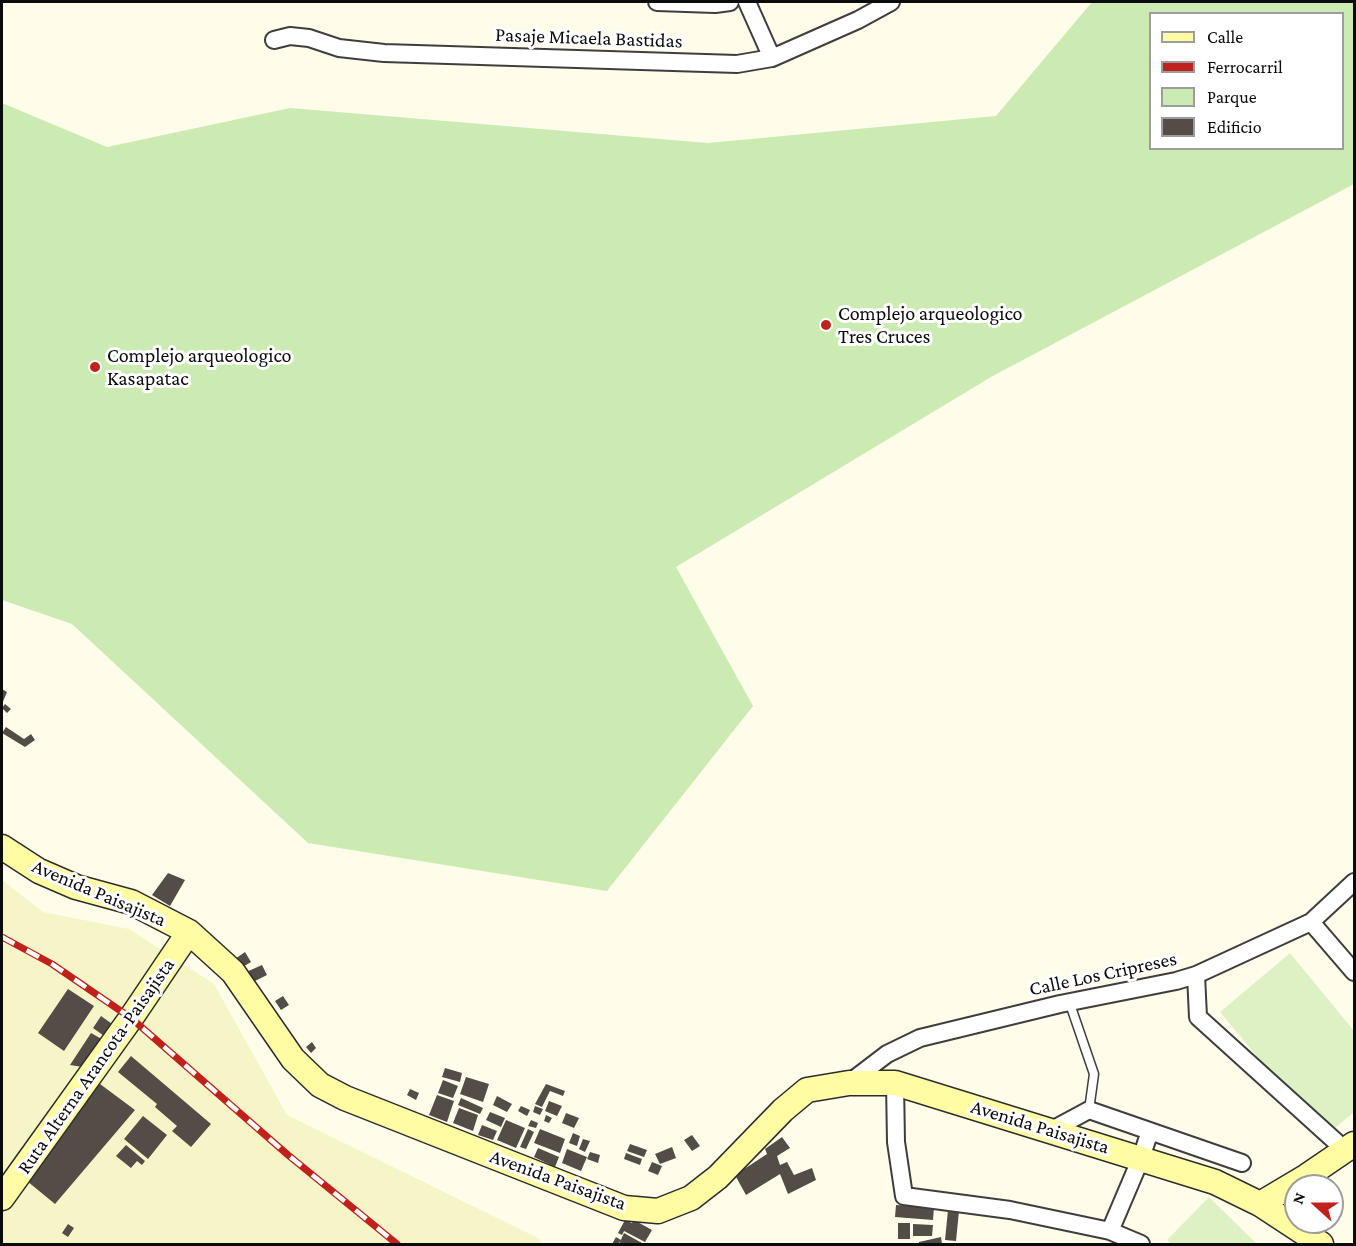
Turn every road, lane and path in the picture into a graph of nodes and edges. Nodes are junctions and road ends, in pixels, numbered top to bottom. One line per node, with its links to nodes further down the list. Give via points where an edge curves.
1 (657, 2): 2 (street)
2 (730, 2)
3 (747, 2): 6 (street)
4 (891, 2): 6 (street, Pasaje Micaela Bastidas)
5 (274, 40): 6 (street, Pasaje Micaela Bastidas, via 290,36 309,38 339,48 384,53 737,64)
6 (772, 58)
7 (2, 847): 10 (main road, Avenida Paisajista, via 39,872 130,902)
8 (1354, 882): 9 (street, Calle Los Cripreses)
9 (1311, 922): 11 (street); 12 (street, Calle Los Cripreses)
10 (189, 932): 14 (main road, Avenida Paisajista, via 233,972 293,1059 320,1085 624,1208 658,1211 691,1198 718,1178 807,1090); 24 (main road, Ruta Alterna Arancota-Paisajista)
11 (1354, 972)
12 (1196, 975): 13 (street, Calle Los Cripreses); 19 (street, via 1198,1017)
13 (1070, 1004): 14 (street, Calle Los Cripreses, via 920,1038 887,1054); 16 (lane, via 1094,1074)
14 (849, 1083): 15 (main road, Avenida Paisajista)
15 (896, 1083): 17 (main road, Avenida Paisajista); 26 (street, via 896,1142 904,1196 1010,1210)
16 (1089, 1110): 17 (street); 18 (street)
17 (1050, 1131): 20 (main road, Avenida Paisajista)
18 (1150, 1131): 20 (street); 21 (street)
19 (1350, 1147): 22 (main road)
20 (1141, 1158): 25 (main road, Avenida Paisajista, via 1215,1182); 26 (street)
21 (1242, 1163)
22 (1315, 1174)
23 (1284, 1192): 25 (main road)
24 (2, 1198)
25 (1260, 1204): 28 (main road, Avenida Paisajista)
26 (1110, 1231): 27 (street)
27 (1141, 1245)
28 (1321, 1245)

